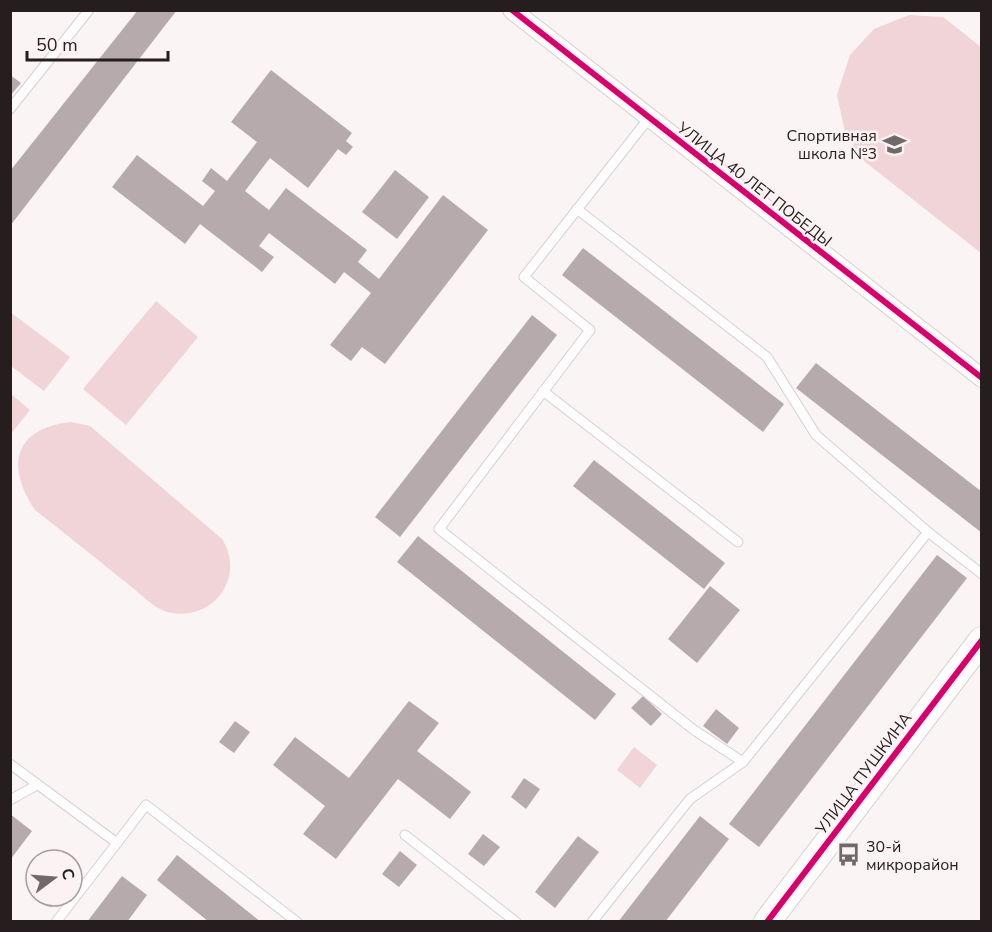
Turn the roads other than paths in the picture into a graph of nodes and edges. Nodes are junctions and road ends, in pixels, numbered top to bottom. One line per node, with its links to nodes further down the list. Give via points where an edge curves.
1 (88, 10): 3 (lane)
2 (512, 10): 4 (street, УЛИЦА 40 ЛЕТ ПОБЕДЫ)
3 (10, 108)
4 (649, 118): 5 (lane); 6 (street, УЛИЦА 40 ЛЕТ ПОБЕДЫ)
5 (577, 209): 7 (lane, via 524,277 590,330); 8 (lane, via 767,357 816,435)
6 (981, 378)
7 (543, 391): 9 (lane); 12 (lane, via 439,529 694,730)
8 (928, 532): 10 (lane); 12 (lane)
9 (738, 542)
10 (981, 574)
11 (981, 640): 22 (street, УЛИЦА ПУШКИНА)
12 (743, 762): 21 (lane, via 690,799)
13 (10, 764): 14 (lane)
14 (37, 785): 15 (lane); 17 (lane)
15 (10, 800)
16 (405, 834): 20 (lane)
17 (117, 843): 18 (lane); 19 (lane, via 146,805)
18 (56, 921)
19 (297, 921)
20 (516, 921)
21 (592, 921)
22 (766, 921)

